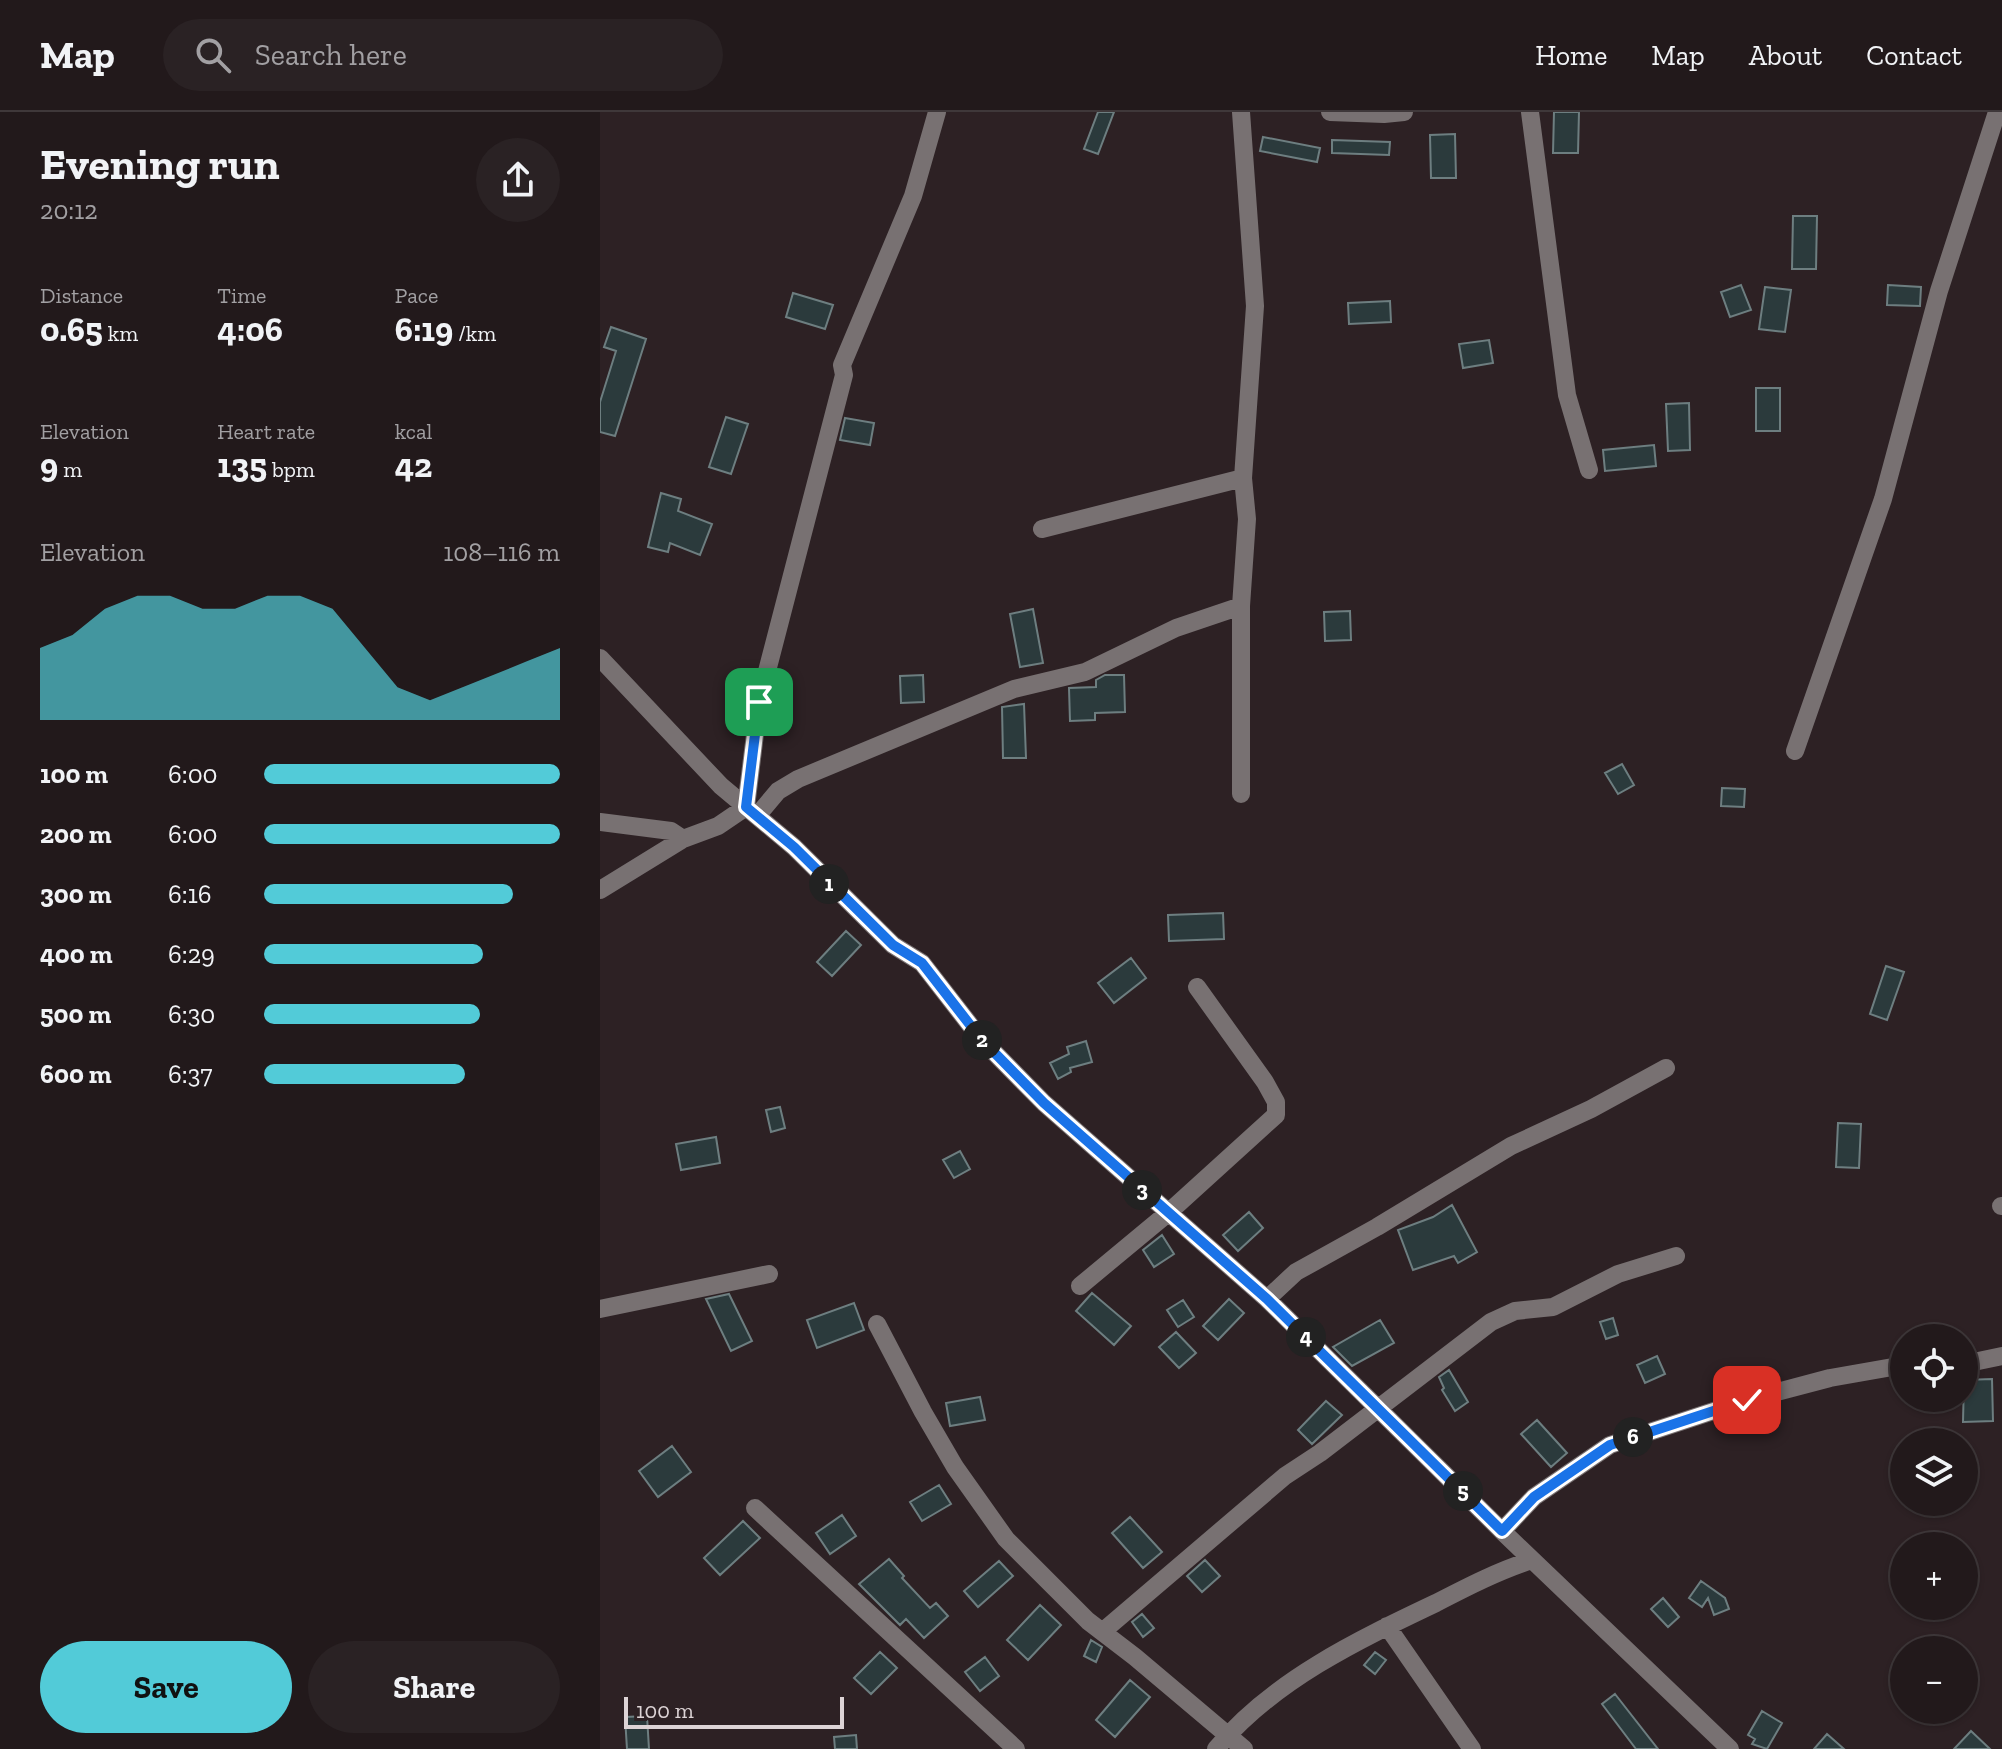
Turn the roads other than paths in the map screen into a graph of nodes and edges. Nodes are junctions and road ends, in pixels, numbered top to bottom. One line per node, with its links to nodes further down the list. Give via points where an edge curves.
1 (937, 112): 15 (street, via 913,196 842,365 844,375 759,702)
2 (1241, 112): 9 (street, via 1255,306)
3 (1330, 112): 7 (street)
4 (1404, 112): 7 (street)
5 (1530, 112): 8 (street, via 1567,395)
6 (1997, 112): 13 (street, via 1939,291 1883,499)
7 (1362, 113)
8 (1589, 470)
9 (1243, 478): 10 (street); 11 (street, via 1247,519)
10 (1042, 529)
11 (1241, 606): 14 (street); 15 (street, via 1176,628 1085,672 1014,689 798,779)
12 (600, 658): 15 (street)
13 (1795, 751)
14 (1241, 794)
15 (751, 811): 17 (street); 21 (street, via 893,945 922,963 981,1039)
16 (600, 822): 17 (street, via 671,831)
17 (683, 839): 18 (street)
18 (600, 890)
19 (1197, 987): 21 (street, via 1265,1082 1276,1102 1276,1115)
20 (1666, 1068): 25 (street, via 1511,1146 1296,1272)
21 (1168, 1213): 24 (street); 25 (street)
22 (1676, 1256): 31 (street, via 1618,1274 1553,1307 1515,1311 1491,1322)
23 (769, 1274): 26 (street)
24 (1080, 1286)
25 (1267, 1299): 31 (street)
26 (600, 1309)
27 (877, 1324): 36 (street, via 947,1453 1006,1539)
28 (2002, 1356): 29 (street)
29 (1978, 1361)
30 (1890, 1367): 33 (street, via 1747,1400 1610,1445 1534,1497)
31 (1377, 1408): 33 (street); 36 (street, via 1285,1476)
32 (755, 1508): 38 (street)
33 (1502, 1531): 34 (street)
34 (1532, 1560): 35 (street); 42 (street)
35 (1387, 1626): 37 (street, via 1295,1679); 41 (street)
36 (1102, 1632): 37 (street)
37 (1229, 1734): 39 (street); 40 (street)
38 (1016, 1749)
39 (1216, 1749)
40 (1244, 1749)
41 (1472, 1749)
42 (1730, 1749)

